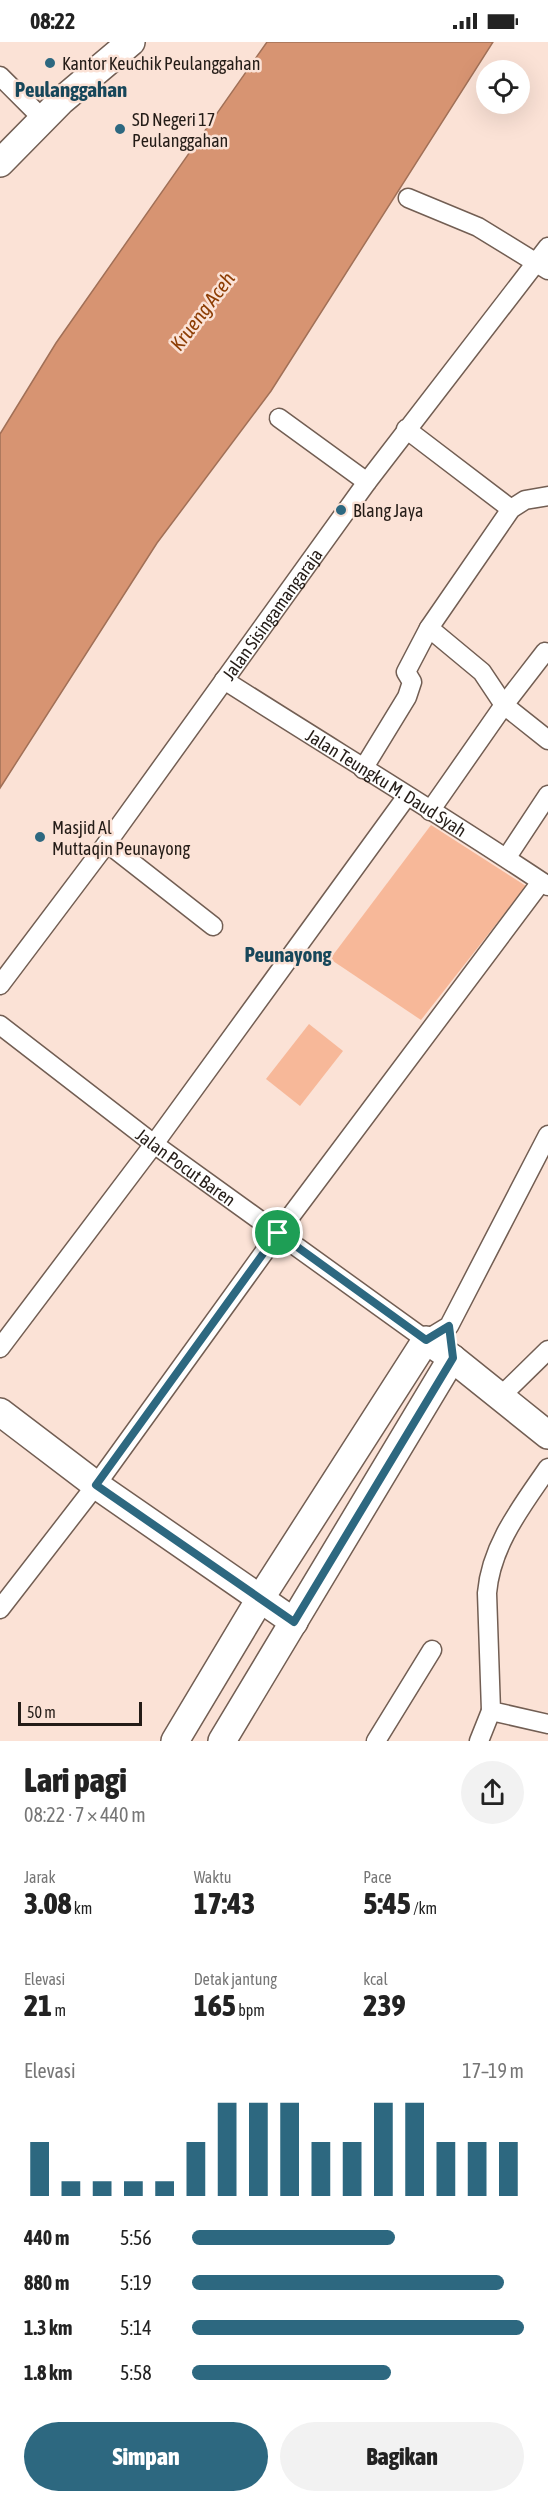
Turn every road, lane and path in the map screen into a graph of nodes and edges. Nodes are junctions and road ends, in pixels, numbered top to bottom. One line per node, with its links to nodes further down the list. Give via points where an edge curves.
1 (131, 42): 3 (main road)
2 (0, 76): 3 (street)
3 (42, 118): 4 (main road)
4 (0, 163)
5 (408, 198): 7 (street, via 478,227)
6 (548, 246): 7 (street, Jalan Sisingamangaraja)
7 (542, 267): 9 (street, Jalan Sisingamangaraja)
8 (279, 418): 10 (street)
9 (406, 429): 10 (street, Jalan Sisingamangaraja); 12 (street)
10 (367, 482): 15 (street, Jalan Sisingamangaraja)
11 (548, 496): 12 (street, via 525,500)
12 (511, 508): 13 (street)
13 (429, 628): 16 (street, via 482,672); 18 (street, via 406,672 412,682 407,698)
14 (545, 652): 16 (street)
15 (224, 680): 18 (street, Jalan Teungku M. Daud Syah); 22 (street, Jalan Sisingamangaraja)
16 (504, 705): 17 (street); 21 (street)
17 (548, 740)
18 (363, 769): 20 (street, Jalan Teungku M. Daud Syah)
19 (548, 795): 23 (street)
20 (406, 796): 21 (street, Jalan Teungku M. Daud Syah); 29 (street)
21 (430, 811): 23 (street, Jalan Teungku M. Daud Syah)
22 (106, 843): 25 (street); 26 (street, Jalan Sisingamangaraja)
23 (507, 857): 24 (street, Jalan Teungku M. Daud Syah)
24 (545, 884): 30 (street)
25 (213, 926)
26 (0, 985)
27 (0, 1025): 29 (street, Jalan Pocut Baren)
28 (548, 1135): 31 (street)
29 (154, 1144): 30 (street, Jalan Pocut Baren); 33 (street)
30 (278, 1233): 32 (street, Jalan Pocut Baren); 40 (street)
31 (449, 1326): 32 (street); 35 (street)
32 (426, 1340): 35 (main road, Jalan Pocut Baren); 41 (main road)
33 (0, 1348)
34 (548, 1350): 36 (street)
35 (453, 1358): 36 (main road, Jalan Pocut Baren); 43 (main road)
36 (501, 1396): 38 (main road, Jalan Pocut Baren)
37 (0, 1412): 40 (main road)
38 (548, 1435)
39 (548, 1468): 45 (street, via 513,1520 488,1575)
40 (96, 1485): 41 (main road); 42 (street)
41 (260, 1599): 43 (main road); 47 (main road)
42 (0, 1609)
43 (294, 1622): 48 (main road)
44 (432, 1650): 49 (street)
45 (491, 1711): 46 (street); 50 (street)
46 (548, 1724)
47 (175, 1741)
48 (222, 1741)
49 (376, 1741)
50 (479, 1741)

